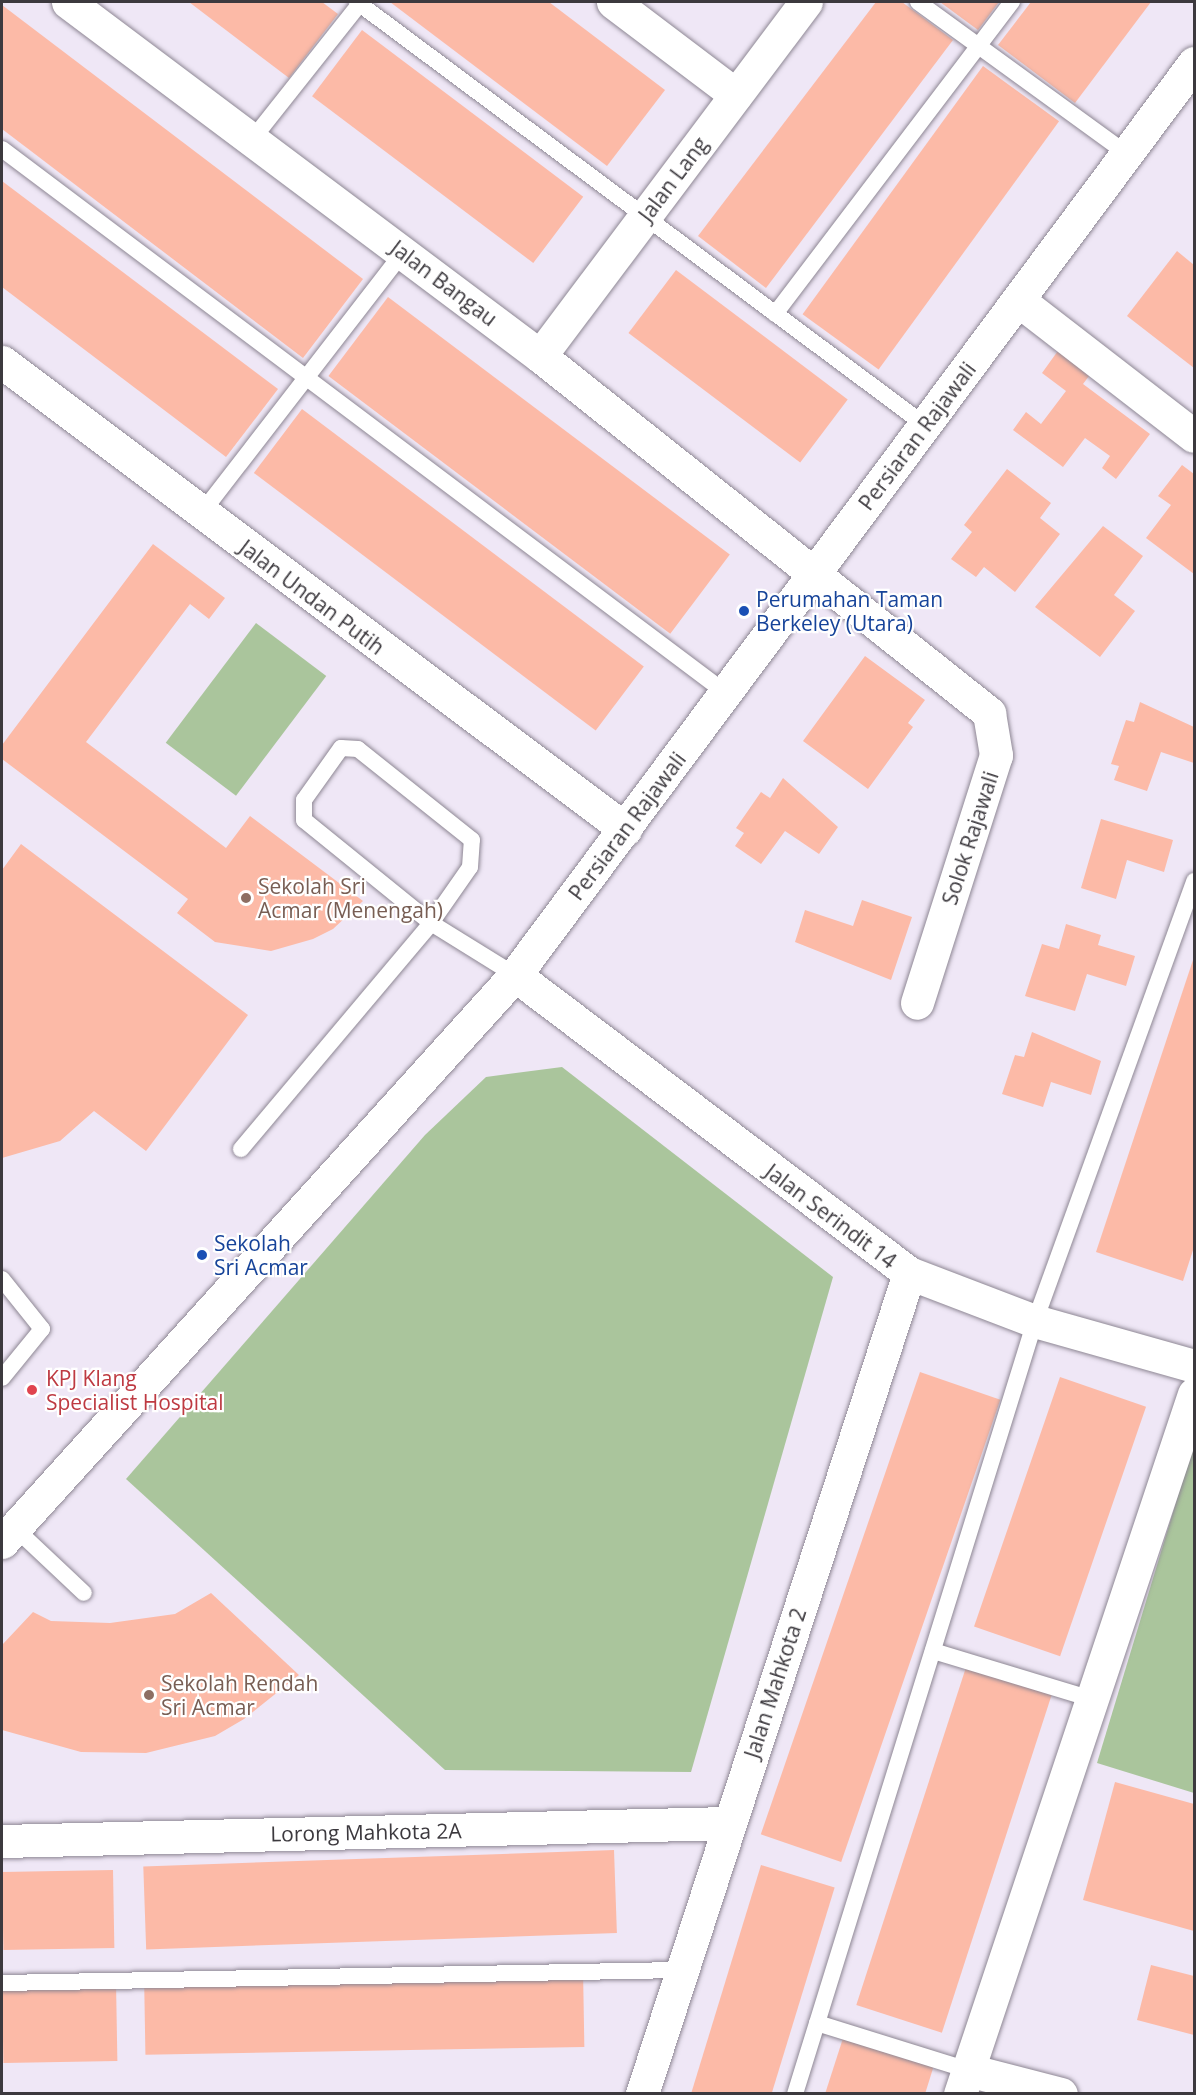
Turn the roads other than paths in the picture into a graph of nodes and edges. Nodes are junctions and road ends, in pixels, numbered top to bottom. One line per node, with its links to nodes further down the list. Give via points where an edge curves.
1 (68, 2): 10 (street, Jalan Bangau)
2 (359, 2): 10 (lane); 13 (lane)
3 (613, 2): 9 (street)
4 (806, 2): 9 (street, Jalan Lang)
5 (918, 2): 7 (lane)
6 (1012, 2): 7 (lane)
7 (977, 46): 12 (lane); 16 (lane)
8 (1194, 63): 12 (street, Persiaran Rajawali)
9 (736, 95): 13 (street, Jalan Lang)
10 (251, 141): 14 (street, Jalan Bangau)
11 (2, 149): 19 (lane)
12 (1127, 154): 15 (street, Persiaran Rajawali)
13 (645, 216): 16 (lane); 17 (street, Jalan Lang)
14 (403, 252): 17 (street, Jalan Bangau); 19 (lane)
15 (1018, 300): 20 (street, Persiaran Rajawali); 21 (street)
16 (775, 314): 20 (lane)
17 (540, 356): 23 (street, Jalan Bangau)
18 (2, 362): 22 (street, Jalan Undan Putih)
19 (306, 379): 22 (lane); 24 (lane)
20 (925, 425): 23 (street, Persiaran Rajawali)
21 (1194, 436)
22 (200, 515): 25 (street, Jalan Undan Putih)
23 (816, 572): 24 (street, Persiaran Rajawali); 29 (street, Solok Rajawali, via 989,712 996,755)
24 (726, 693): 25 (street, Persiaran Rajawali)
25 (624, 830): 28 (street, Persiaran Rajawali)
26 (1194, 881): 33 (lane)
27 (431, 923): 27 (lane, via 470,867 472,840 358,749 341,748 304,800 304,820); 28 (lane); 30 (lane)
28 (515, 975): 31 (street, Jalan Serindit 14); 37 (street, Persiaran Rajawali)
29 (917, 1003)
30 (241, 1149)
31 (909, 1273): 33 (street, Jalan Serindit 14); 41 (street, Jalan Mahkota 2)
32 (2, 1279): 35 (lane, via 42,1329)
33 (1035, 1321): 34 (street, Jalan Serindit 14); 39 (lane)
34 (1194, 1366)
35 (2, 1378)
36 (1194, 1394): 40 (street)
37 (9, 1535): 38 (lane)
38 (84, 1593)
39 (933, 1651): 40 (lane); 45 (lane)
40 (1092, 1699): 46 (street)
41 (730, 1823): 42 (street, Lorong Mahkota 2A); 43 (street, Jalan Mahkota 2)
42 (2, 1841)
43 (682, 1970): 44 (lane); 47 (street, Jalan Mahkota 2)
44 (2, 1983)
45 (817, 2023): 46 (lane); 48 (lane)
46 (964, 2082): 49 (street)
47 (642, 2094)
48 (795, 2094)
49 (1061, 2094)

